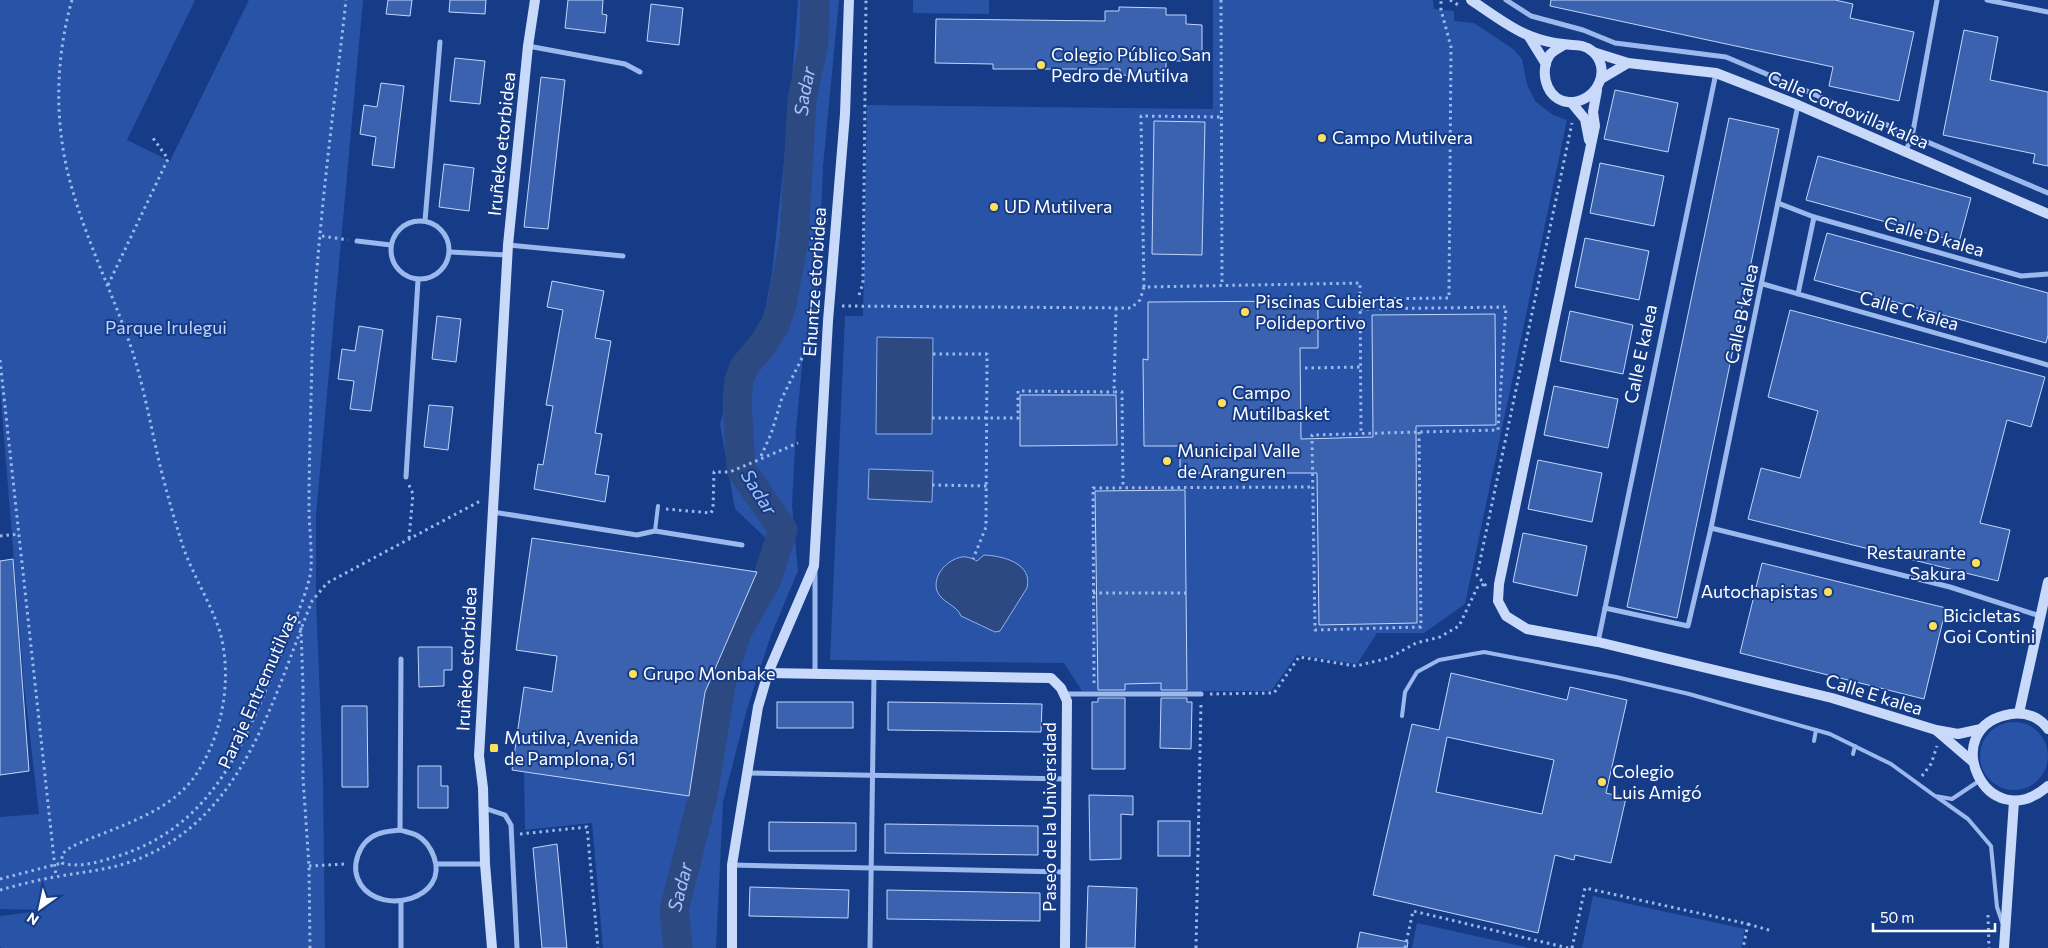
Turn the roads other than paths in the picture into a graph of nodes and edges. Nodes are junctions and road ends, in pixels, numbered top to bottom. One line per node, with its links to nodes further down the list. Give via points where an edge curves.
1 (535, 0): 11 (street, Iruñeko etorbidea)
2 (849, 0): 45 (street, Ehuntze etorbidea, via 845,114 828,321)
3 (1471, 0): 8 (street)
4 (1506, 0): 21 (street, via 1539,19 1583,30 1615,43 1726,57)
5 (1937, 0): 21 (street)
6 (1987, 0): 7 (street)
7 (2048, 12)
8 (1528, 35): 10 (street); 14 (street)
9 (440, 42): 28 (street)
10 (1564, 45): 12 (street, via 1581,45); 14 (street, via 1550,54)
11 (528, 46): 15 (street, via 625,64); 31 (street, Iruñeko etorbidea)
12 (1593, 52): 13 (street, Calle Cordovilla kalea); 17 (street, via 1601,65)
13 (1628, 62): 16 (street, Calle Cordovilla kalea); 17 (street)
14 (1546, 64): 19 (street, via 1544,81 1550,91 1559,99)
15 (640, 72)
16 (1716, 73): 20 (street, Calle Cordovilla kalea); 47 (street, Calle E kalea)
17 (1601, 79): 18 (street)
18 (1597, 90): 19 (street, via 1584,100); 23 (street, Calle E kalea, via 1593,112 1595,126)
19 (1571, 102): 23 (street, Calle E kalea, via 1585,119 1590,132)
20 (1798, 105): 22 (street, Calle Cordovilla kalea); 25 (street, Calle B kalea)
21 (1912, 136): 22 (street); 24 (street)
22 (1905, 152): 26 (street, Calle Cordovilla kalea)
23 (1589, 153): 49 (street, Calle E kalea, via 1498,601 1506,616 1527,629)
24 (2048, 193)
25 (1778, 203): 27 (street, Calle D kalea); 36 (street, Calle B kalea)
26 (2048, 214)
27 (1814, 217): 34 (street, Calle D kalea, via 2021,276); 37 (street)
28 (425, 221): 30 (street, via 414,221 401,228); 32 (street, via 439,228 447,238)
29 (357, 241): 30 (street)
30 (391, 245): 35 (street, via 396,267 404,275)
31 (507, 250): 32 (street); 33 (street); 40 (street, Iruñeko etorbidea)
32 (450, 252): 35 (street, via 445,266 436,275)
33 (623, 256)
34 (2048, 274)
35 (418, 280): 39 (street)
36 (1762, 284): 37 (street, Calle C kalea); 42 (street, Calle B kalea)
37 (1798, 294): 38 (street, Calle C kalea)
38 (2048, 365)
39 (406, 477)
40 (492, 507): 43 (street, via 637,535); 73 (street, Iruñeko etorbidea, via 479,756)
41 (658, 507): 43 (lane)
42 (1711, 528): 47 (street, Calle B kalea, via 1688,626); 48 (street, via 1950,587)
43 (655, 531): 44 (street)
44 (742, 545)
45 (814, 566): 51 (street, Ehuntze etorbidea); 52 (street, Ehuntze etorbidea)
46 (2048, 582): 48 (street)
47 (1605, 608): 49 (street, Calle E kalea)
48 (2040, 616): 56 (street)
49 (1598, 642): 61 (street, Calle E kalea, via 1832,698)
50 (401, 659): 74 (street)
51 (768, 673): 52 (street); 66 (street, Ehuntze etorbidea)
52 (815, 674): 53 (street)
53 (874, 675): 54 (street, via 1050,678); 67 (street)
54 (1063, 691): 55 (street); 68 (street, Paseo de la Universidad, via 1067,702)
55 (1201, 694)
56 (2019, 713): 58 (street, via 1999,716); 59 (street, via 2044,722)
57 (1402, 716): 60 (lane, via 1405,692 1417,672 1439,660 1484,652 1689,694)
58 (1981, 729): 61 (street, via 1958,734); 65 (street, via 1973,744)
59 (2048, 729)
60 (1816, 730): 62 (lane); 63 (lane)
61 (1936, 730): 65 (street)
62 (1814, 741)
63 (1855, 746): 64 (lane); 71 (lane, via 1890,764)
64 (1853, 754)
65 (1972, 761): 69 (street)
66 (746, 773): 67 (street); 77 (street, Ehuntze etorbidea)
67 (872, 775): 68 (street); 78 (street)
68 (1068, 779): 79 (street, Paseo de la Universidad)
69 (1979, 781): 71 (lane, via 1952,799); 72 (street, via 1994,795)
70 (2048, 786): 72 (street, via 2036,797)
71 (1935, 796): 81 (lane, via 1968,819 1990,846 1997,907)
72 (2014, 801): 81 (street)
73 (484, 808): 76 (street, Iruñeko etorbidea); 84 (street, via 505,815 511,825)
74 (400, 830): 75 (street, via 418,836 431,847); 80 (street, via 367,840 359,851 356,864 358,879 365,890 380,900)
75 (437, 864): 76 (street); 80 (street, via 431,886 419,896)
76 (485, 864): 83 (street, Iruñeko etorbidea)
77 (732, 865): 78 (street); 85 (street, Ehuntze etorbidea)
78 (871, 868): 79 (street); 86 (street)
79 (1066, 872): 87 (street, Paseo de la Universidad)
80 (401, 902): 82 (street)
81 (2005, 932): 88 (street)
82 (401, 948)
83 (492, 948)
84 (517, 948)
85 (732, 948)
86 (870, 948)
87 (1065, 948)
88 (2004, 948)

